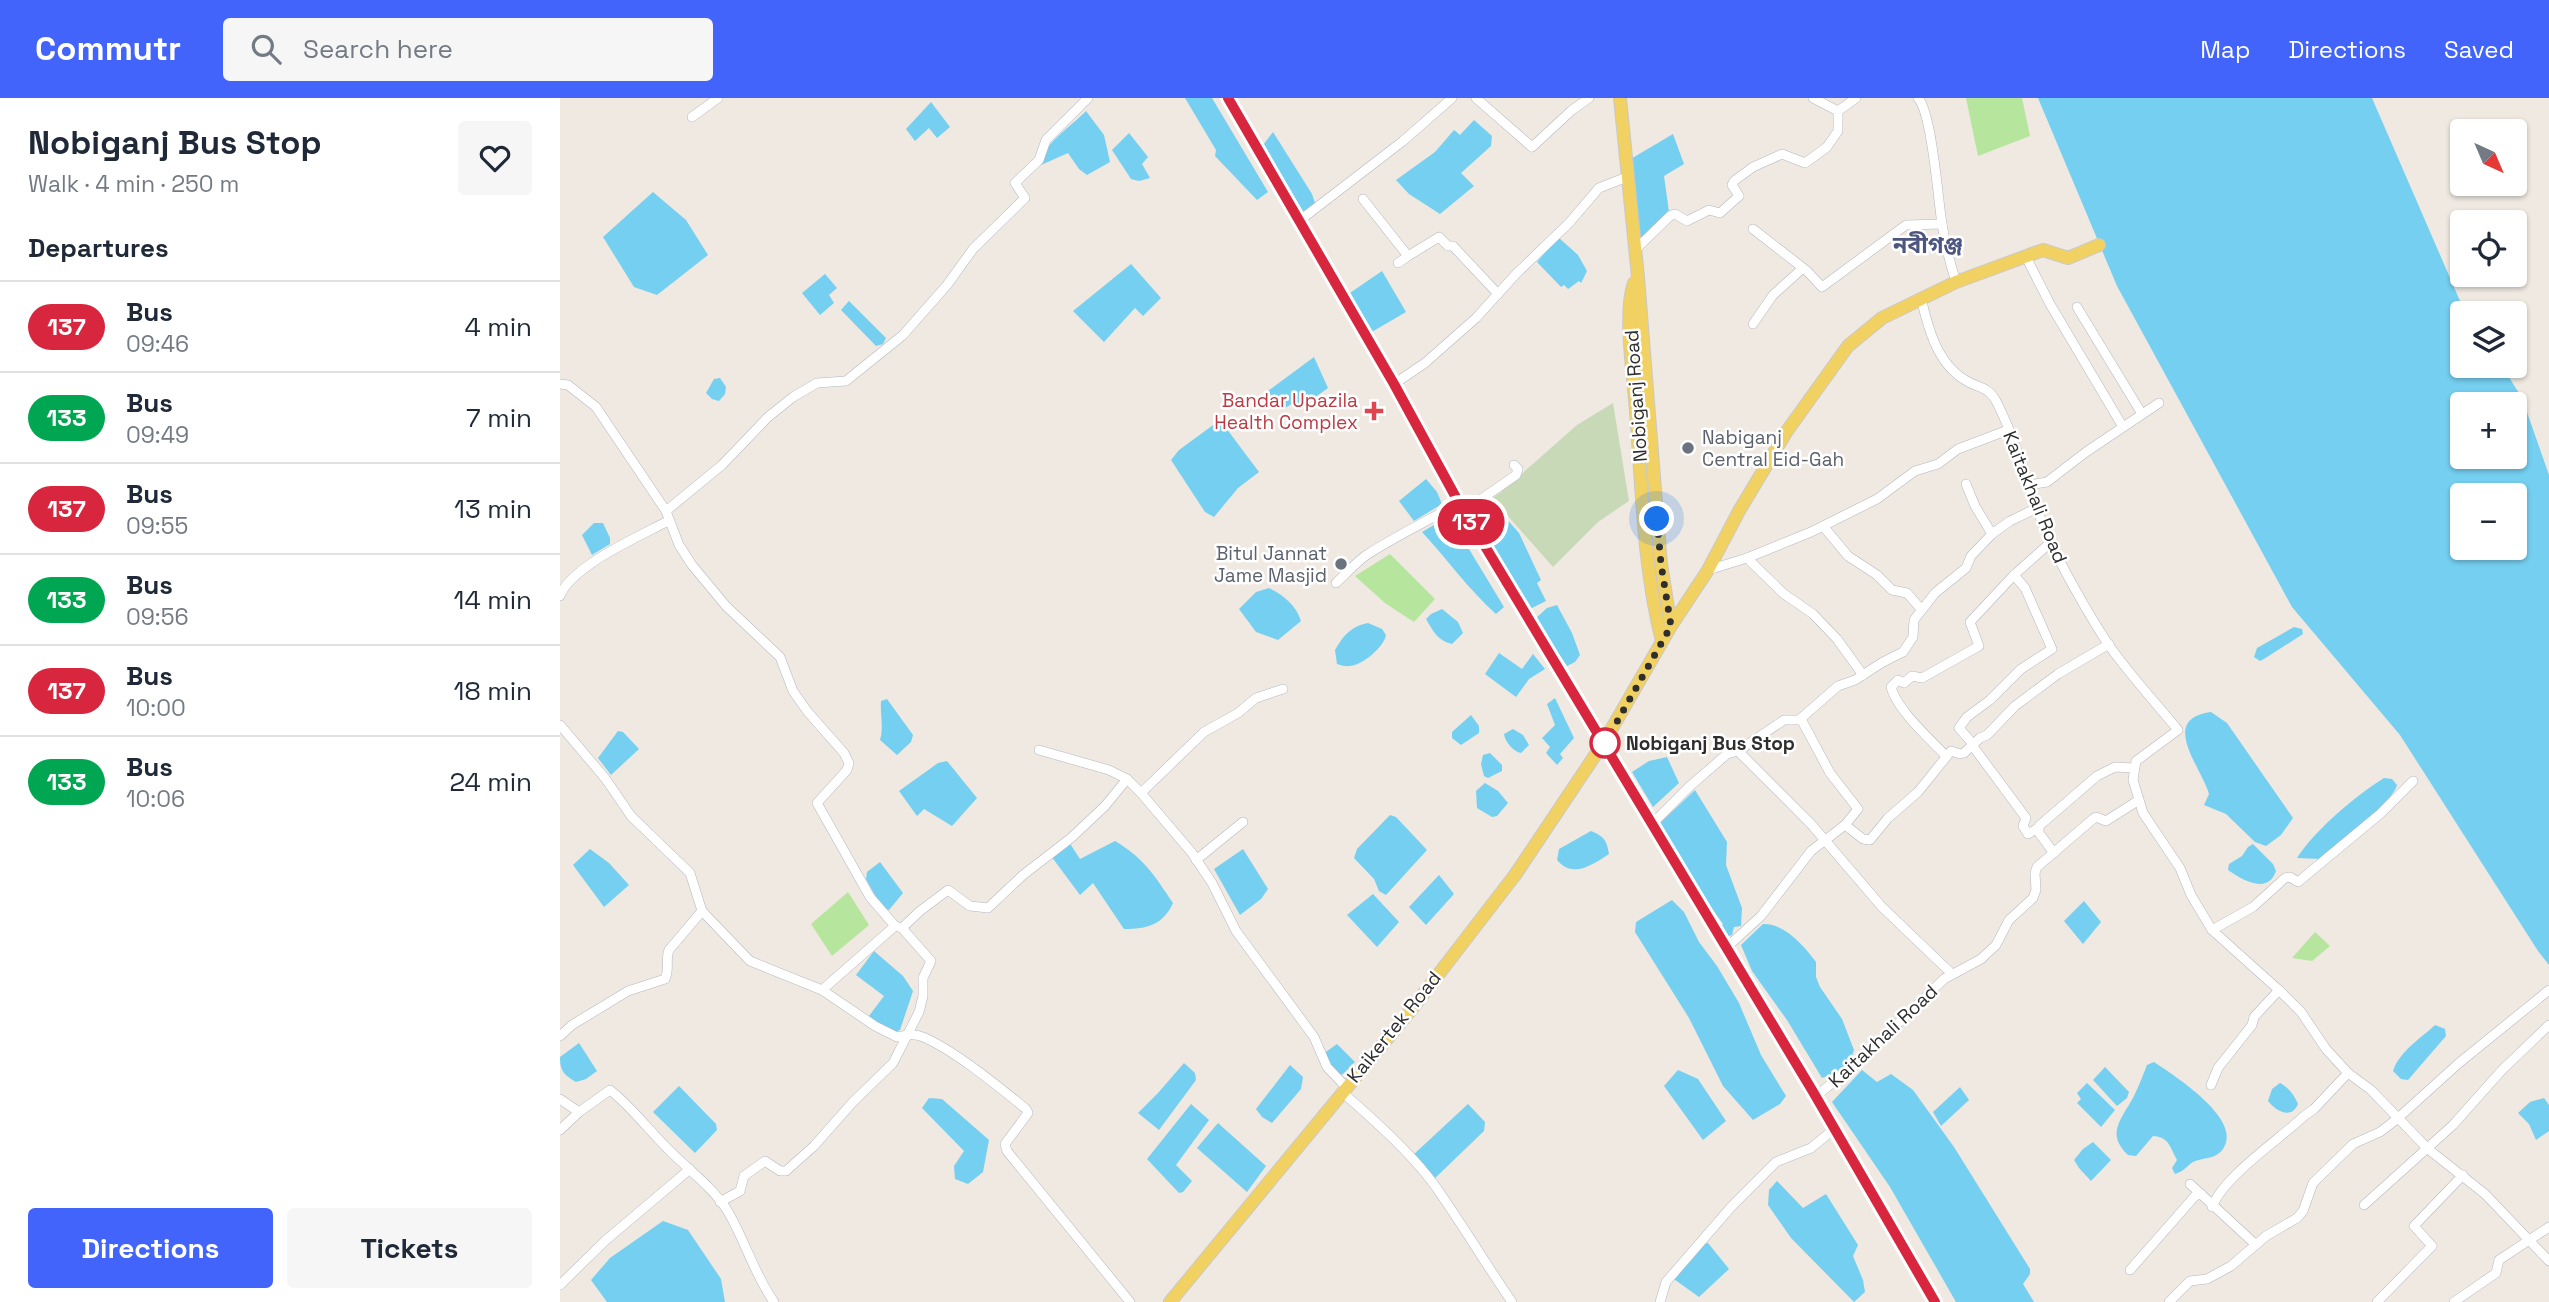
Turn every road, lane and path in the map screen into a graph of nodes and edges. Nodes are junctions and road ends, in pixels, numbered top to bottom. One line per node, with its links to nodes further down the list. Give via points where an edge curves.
1 (718, 98): 12 (street)
2 (1088, 98): 41 (street, via 1046,140 1039,160 1015,183 1025,198 973,249 903,335 846,382 817,383 793,397)
3 (1228, 98): 15 (main road)
4 (1452, 98): 15 (street)
5 (1476, 98): 6 (street, via 1532,147)
6 (1589, 98)
7 (1620, 98): 13 (main road, Nobiganj Road)
8 (1813, 98): 11 (street)
9 (1856, 98): 11 (street)
10 (1918, 98): 16 (street, via 1925,109)
11 (1838, 111): 19 (street, via 1837,134 1807,162 1782,153 1774,156 1734,181 1739,196 1720,213 1709,210 1688,221 1671,215)
12 (692, 117)
13 (1628, 177): 19 (main road, Nobiganj Road); 26 (street, via 1599,188)
14 (1363, 199): 20 (street)
15 (1302, 219): 31 (main road)
16 (1942, 223): 23 (street, via 1906,225 1822,287); 25 (street)
17 (1753, 229): 23 (street)
18 (2099, 245): 21 (main road, Kaikertek Road, via 2068,258 2046,250)
19 (1636, 250): 24 (main road, Nobiganj Road)
20 (1408, 256): 22 (street); 26 (street, via 1439,237)
21 (2026, 257): 25 (main road, Kaikertek Road); 34 (street)
22 (1398, 263)
23 (1803, 268): 29 (street, via 1773,295)
24 (1638, 277): 51 (main road, Nobiganj Road, via 1661,564); 52 (main road, Nobiganj Road, via 1631,300 1632,356 1653,600)
25 (1956, 282): 27 (main road, Kaikertek Road)
26 (1498, 294): 31 (street, via 1425,363)
27 (1920, 298): 35 (street, Kaitakhali Road, via 1937,349 1965,381 1988,390); 46 (main road, Kaikertek Road, via 1882,318 1848,346 1787,431)
28 (2077, 306): 33 (street)
29 (1753, 324)
30 (560, 384): 41 (street, via 596,407)
31 (1394, 384): 39 (main road)
32 (2159, 402): 33 (street)
33 (2142, 414): 34 (street)
34 (2123, 427): 38 (street, via 2047,482)
35 (2008, 430): 38 (street, Kaitakhali Road); 42 (street, via 1915,471 1877,499)
36 (1514, 465): 39 (street, via 1516,475)
37 (1966, 484): 43 (street)
38 (2029, 485): 40 (street, Kaitakhali Road)
39 (1462, 507): 48 (street, via 1411,527 1366,555); 58 (main road)
40 (2038, 508): 43 (street); 44 (street, Kaitakhali Road)
41 (667, 516): 49 (street, via 595,561 564,586); 76 (street, via 692,565 726,606 780,657 793,691 845,753 847,770 817,803 870,897)
42 (1823, 526): 45 (street); 50 (street, via 1848,556 1892,590 1908,593)
43 (1992, 534): 50 (street, via 1966,568)
44 (2051, 542): 47 (street); 53 (street, Kaitakhali Road)
45 (1747, 558): 46 (street); 54 (street, via 1784,594 1813,614)
46 (1708, 570): 51 (main road, Kaikertek Road)
47 (2014, 575): 59 (street, via 2052,649 2021,669 1963,721 1959,728); 62 (street, via 1970,622 1979,646 1920,678 1898,680 1891,687 1909,716)
48 (1336, 583)
49 (560, 596)
50 (1922, 609): 54 (street, via 1904,651)
51 (1671, 626): 52 (main road, Kaikertek Road)
52 (1662, 641): 58 (main road, Kaikertek Road)
53 (2109, 644): 59 (street, via 2015,706); 63 (street, Kaitakhali Road, via 2178,730)
54 (1863, 675): 56 (street, via 1838,686)
55 (1283, 689): 66 (street, via 1256,698 1204,732)
56 (1801, 719): 61 (street, via 1784,720); 70 (street, via 1830,773 1858,808)
57 (560, 724): 75 (street, via 631,816 690,873)
58 (1604, 742): 69 (main road); 88 (main road, Kaikertek Road, via 1482,920)
59 (1973, 744): 62 (street, via 1964,753 1953,750); 71 (street, via 2026,818 2023,826 2028,834)
60 (1039, 750): 64 (street)
61 (1738, 751): 69 (street, via 1729,752); 72 (street)
62 (1946, 756): 70 (street, via 1870,840)
63 (2133, 768): 67 (street); 71 (street, via 2115,766 2097,776)
64 (1128, 779): 66 (street); 76 (street, via 1071,838 988,908 970,906 948,890)
65 (2413, 780): 77 (street, via 2380,814 2298,882 2285,878 2253,907)
66 (1141, 793): 74 (street)
67 (2138, 800): 73 (street, Kaitakhali Road, via 2106,821 2096,817); 77 (street)
68 (1243, 822): 74 (street)
69 (1652, 824): 78 (main road)
70 (1845, 825): 72 (street)
71 (2038, 828): 73 (street)
72 (1825, 841): 78 (street, via 1811,851 1761,916); 79 (street, via 1882,907)
73 (2054, 853): 79 (street, Kaitakhali Road, via 2035,870 2033,898 2009,920 1996,945)
74 (1196, 860): 88 (street, via 1236,930 1314,1037 1327,1067)
75 (702, 911): 80 (street, via 750,961); 85 (street, via 669,950 665,979 628,991)
76 (899, 927): 80 (street); 84 (street, via 931,961)
77 (2212, 930): 81 (street)
78 (1726, 948): 89 (main road)
79 (1952, 974): 89 (street, Kaitakhali Road)
80 (822, 990): 84 (street, via 897,1037)
81 (2279, 990): 86 (street); 87 (street, via 2218,1068)
82 (2549, 990): 92 (street)
83 (2549, 1025): 95 (street)
84 (909, 1034): 100 (street, via 893,1063 786,1171 769,1161 762,1163 744,1176 740,1191); 110 (street, via 949,1052 1026,1109 1028,1113 1005,1144 1007,1150)
85 (560, 1036)
86 (2348, 1073): 92 (street); 102 (street, via 2314,1110 2231,1180)
87 (2211, 1085)
88 (1344, 1089): 111 (main road, Kaikertek Road); 112 (street, via 1439,1191)
89 (1815, 1097): 94 (main road)
90 (560, 1099): 91 (street)
91 (579, 1112): 93 (street); 96 (street, via 610,1090)
92 (2397, 1119): 95 (street); 105 (street, via 2353,1144 2313,1183 2301,1214)
93 (560, 1130)
94 (1833, 1130): 113 (street, via 1811,1147 1776,1162 1731,1206 1666,1282); 114 (main road)
95 (2428, 1149): 97 (street); 101 (street)
96 (690, 1169): 100 (street); 108 (street)
97 (2463, 1175): 104 (street); 116 (street, via 2414,1226 2431,1248)
98 (2189, 1184): 99 (street)
99 (2201, 1194): 102 (street); 107 (street, via 2194,1196)
100 (720, 1202): 109 (street)
101 (2364, 1205)
102 (2212, 1207): 105 (street)
103 (2549, 1227): 104 (street)
104 (2530, 1241): 106 (street); 117 (street, via 2499,1260 2496,1273)
105 (2255, 1244): 115 (street, via 2231,1266 2207,1279 2190,1281)
106 (2549, 1261)
107 (2130, 1270)
108 (560, 1284)
109 (774, 1302)
110 (1130, 1302)
111 (1170, 1302)
112 (1512, 1302)
113 (1660, 1302)
114 (1935, 1302)
115 (2169, 1302)
116 (2377, 1302)
117 (2454, 1302)

